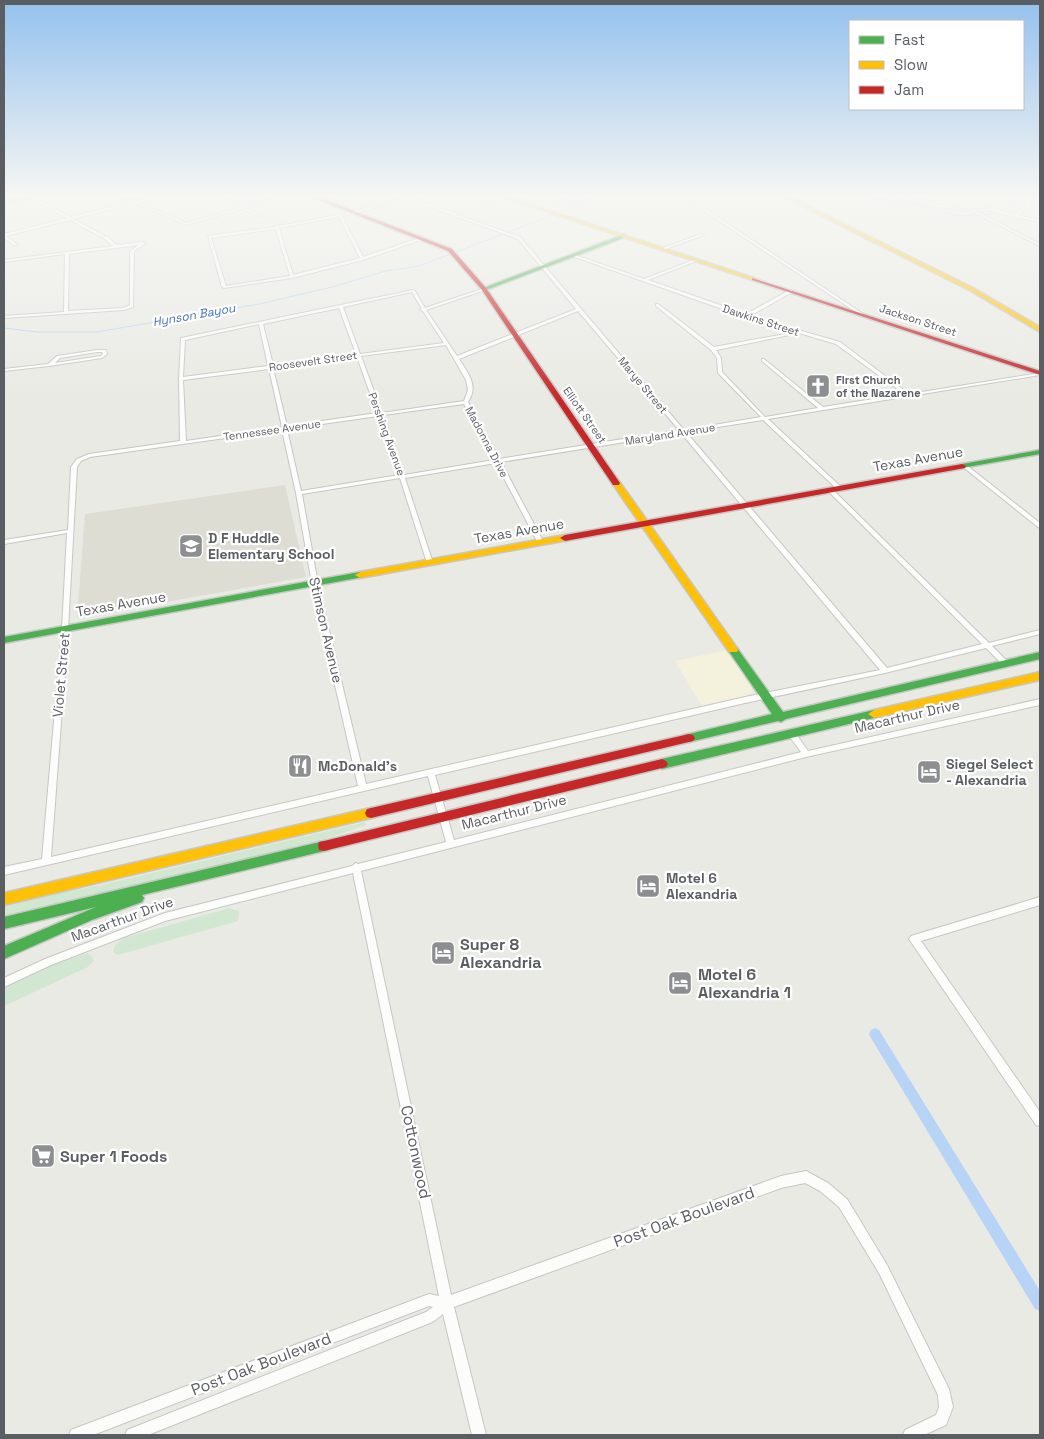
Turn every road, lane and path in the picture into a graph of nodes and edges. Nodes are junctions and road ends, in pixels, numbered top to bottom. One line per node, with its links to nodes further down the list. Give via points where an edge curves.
1 (67, 264): 23 (street)
2 (132, 264): 23 (street, via 132,306)
3 (218, 264): 15 (street, via 224,287)
4 (288, 264): 15 (street)
5 (342, 264): 15 (street)
6 (462, 264): 17 (main road, Elliott Street)
7 (541, 264): 14 (street, Marye Street)
8 (550, 264): 14 (main road)
9 (599, 264): 16 (street, Dawkins Street)
10 (684, 264): 16 (street)
11 (708, 264): 18 (main road, Jackson Street)
12 (786, 264): 24 (street)
13 (921, 264): 28 (main road, via 973,290)
14 (543, 267): 17 (main road); 21 (street, Marye Street)
15 (292, 277)
16 (644, 280): 26 (street, Dawkins Street)
17 (484, 289): 22 (street); 30 (main road, Elliott Street)
18 (791, 291): 24 (main road, Jackson Street); 26 (street)
19 (657, 305): 32 (street)
20 (341, 306): 22 (street, Madonna Drive, via 413,292); 27 (street); 33 (street, Pershing Avenue)
21 (579, 309): 30 (street); 47 (street, Marye Street)
22 (422, 310): 31 (street, Madonna Drive)
23 (66, 313): 25 (street)
24 (863, 315): 39 (main road, Jackson Street)
25 (4, 316)
26 (746, 316): 29 (street, Dawkins Street)
27 (261, 323): 37 (street, Stimson Avenue); 40 (street, via 183,339)
28 (1040, 330)
29 (797, 333): 32 (street); 41 (street, Dawkins Street, via 838,343)
30 (514, 335): 34 (street); 49 (main road, Elliott Street)
31 (445, 344): 33 (street, Roosevelt Street); 34 (street, Madonna Drive)
32 (713, 349): 45 (street, via 719,358 720,372)
33 (358, 355): 37 (street, Roosevelt Street); 44 (street, Pershing Avenue)
34 (456, 359): 42 (street, Madonna Drive, via 471,387)
35 (764, 360): 43 (street)
36 (49, 365): 36 (street, via 59,356 97,351 105,354); 38 (street)
37 (271, 367): 40 (street, Roosevelt Street); 46 (street, Stimson Avenue)
38 (4, 370)
39 (1040, 373): 41 (street, Maryland Avenue)
40 (181, 379): 48 (street)
41 (908, 395): 43 (street, Maryland Avenue)
42 (466, 402): 44 (street, Tennessee Avenue); 52 (street, Madonna Drive)
43 (822, 409): 45 (street, Maryland Avenue)
44 (380, 415): 46 (street, Tennessee Avenue); 54 (street, Pershing Avenue)
45 (764, 418): 47 (street, Maryland Avenue); 55 (street)
46 (284, 428): 48 (street, Tennessee Avenue); 56 (street, Stimson Avenue)
47 (682, 432): 49 (street, Maryland Avenue); 57 (street, Marye Street)
48 (183, 442): 51 (street, Tennessee Avenue)
49 (592, 446): 52 (street, Maryland Avenue); 58 (main road, Elliott Street)
50 (1040, 452): 53 (main road, Texas Avenue)
51 (79, 460): 60 (street, Violet Street, via 74,467)
52 (497, 461): 54 (street, Maryland Avenue); 62 (street, Madonna Drive)
53 (965, 466): 55 (main road, Texas Avenue); 59 (street)
54 (402, 476): 56 (street, Maryland Avenue); 63 (street, Pershing Avenue)
55 (835, 489): 57 (main road, Texas Avenue); 68 (street)
56 (299, 493): 64 (street, Stimson Avenue)
57 (743, 506): 58 (main road, Texas Avenue); 71 (street, Marye Street)
58 (644, 524): 62 (main road, Texas Avenue); 73 (main road, Elliott Street)
59 (1040, 526)
60 (70, 531): 61 (street); 65 (street, Violet Street)
61 (4, 542)
62 (541, 543): 63 (main road, Texas Avenue)
63 (430, 563): 64 (main road, Texas Avenue)
64 (315, 584): 65 (main road, Texas Avenue); 79 (street, Stimson Avenue)
65 (65, 629): 67 (main road, Texas Avenue); 83 (street, Violet Street)
66 (1040, 632): 68 (street)
67 (4, 640)
68 (986, 645): 70 (street); 71 (street)
69 (1040, 656): 70 (main road, Macarthur Drive)
70 (1006, 664): 75 (main road, Macarthur Drive)
71 (885, 671): 73 (street)
72 (1040, 676): 76 (main road, Macarthur Drive)
73 (765, 696): 75 (main road, Elliott Street); 78 (street)
74 (1040, 702): 77 (street, Macarthur Drive)
75 (781, 718): 76 (main road, Elliott Street); 80 (main road, Macarthur Drive)
76 (791, 733): 77 (street); 81 (main road, Macarthur Drive)
77 (806, 754): 82 (street, Macarthur Drive)
78 (430, 773): 79 (street); 80 (street)
79 (363, 789): 83 (street)
80 (438, 798): 81 (street); 87 (main road, Macarthur Drive)
81 (444, 816): 82 (street); 86 (main road, Macarthur Drive)
82 (451, 843): 84 (street, Macarthur Drive)
83 (46, 862): 85 (street)
84 (356, 867): 91 (street, Macarthur Drive, via 165,917 48,962); 93 (street, Cottonwood)
85 (4, 871)
86 (207, 873): 89 (main road, Macarthur Drive); 90 (main road, via 87,916)
87 (4, 899)
88 (1040, 901): 92 (street, via 914,939)
89 (4, 923)
90 (4, 953)
91 (4, 983)
92 (1040, 1121)
93 (448, 1303): 94 (street, Post Oak Boulevard, via 429,1300); 95 (street, Post Oak Boulevard, via 430,1316); 96 (street, Cottonwood); 97 (street, Post Oak Boulevard, via 781,1182 806,1177 824,1187 843,1204 883,1269 944,1394 946,1407 941,1420)
94 (76, 1435)
95 (132, 1435)
96 (479, 1435)
97 (910, 1435)

